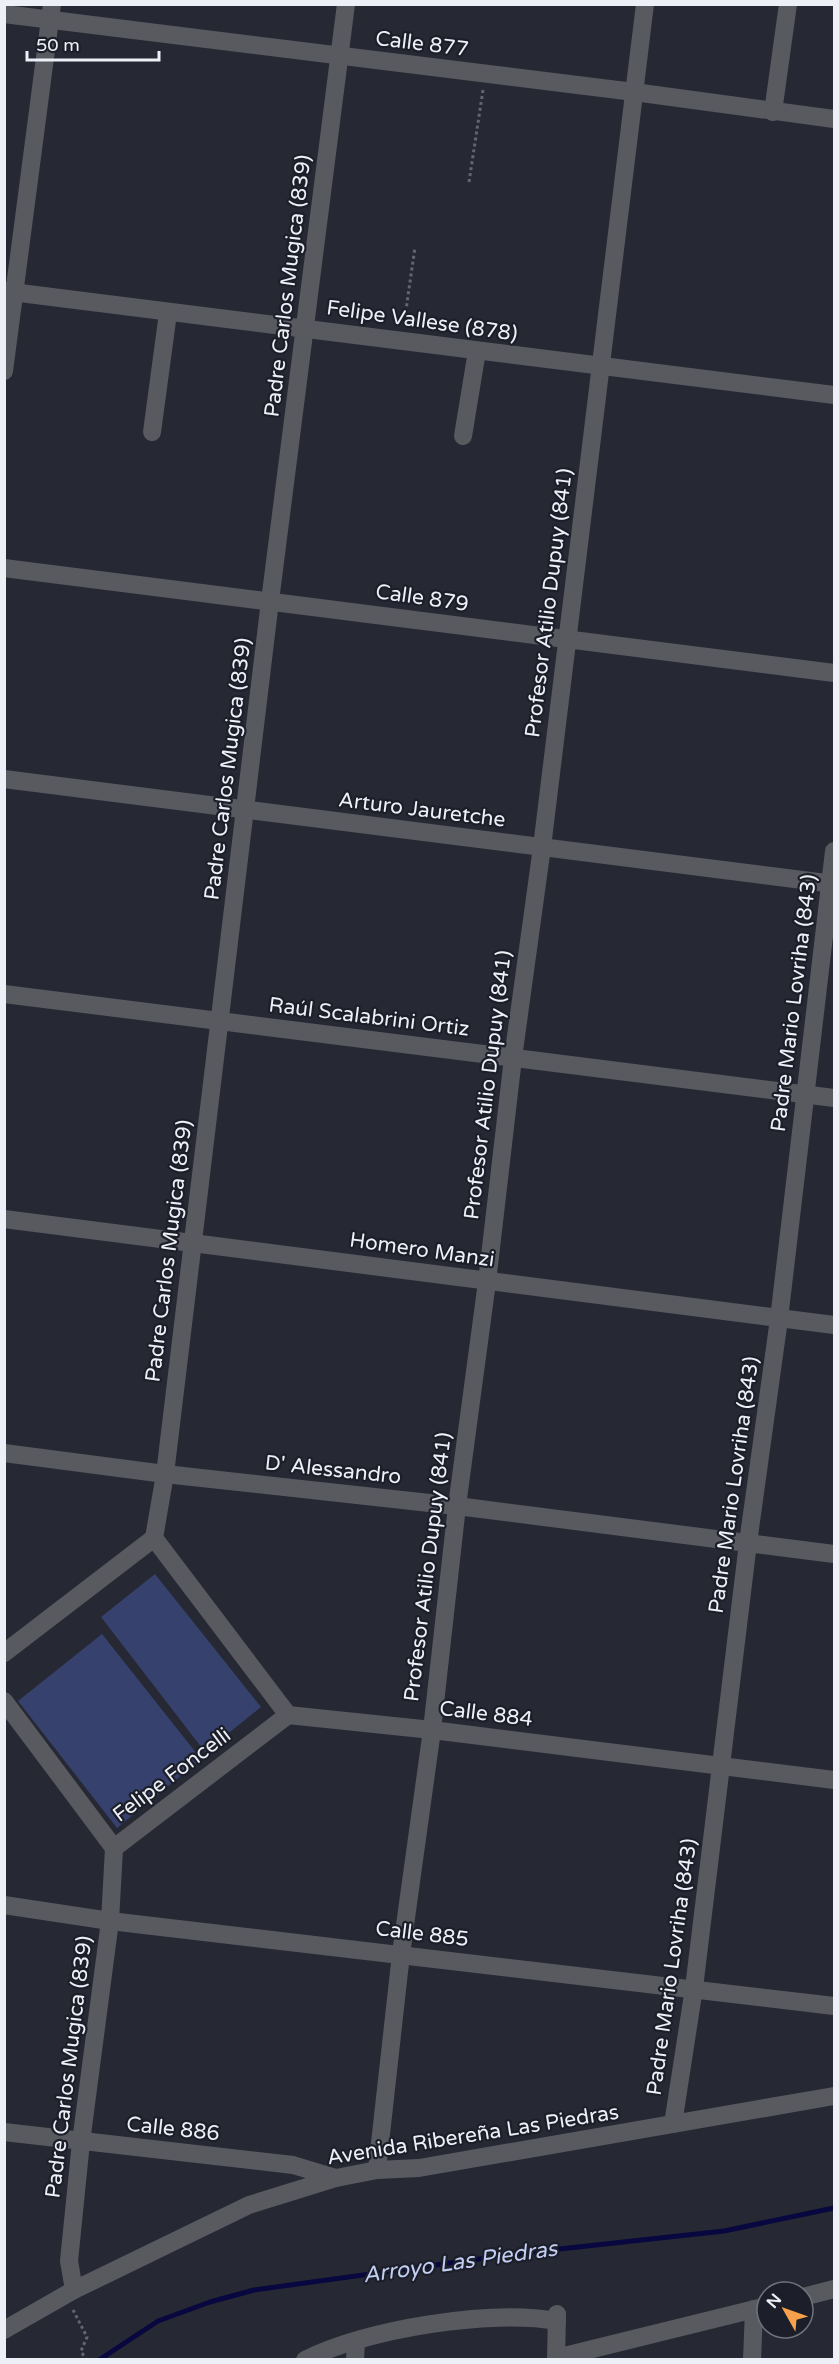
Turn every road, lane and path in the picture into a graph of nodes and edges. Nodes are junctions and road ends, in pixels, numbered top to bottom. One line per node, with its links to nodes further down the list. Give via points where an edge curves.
1 (346, 4): 6 (street, Padre Carlos Mugica (839))
2 (645, 4): 8 (street, Profesor Atilio Dupuy (841))
3 (788, 4): 9 (street)
4 (51, 12): 5 (street, Calle 877); 6 (street, Calle 877); 13 (street)
5 (4, 14)
6 (340, 57): 7 (street, Calle 877); 15 (street, Padre Carlos Mugica (839))
7 (485, 74): 8 (street, Calle 877); 11 (path)
8 (634, 92): 9 (street, Calle 877); 18 (street, Profesor Atilio Dupuy (841))
9 (773, 112): 10 (street, Calle 877)
10 (834, 119)
11 (469, 182)
12 (415, 247): 16 (path)
13 (9, 292): 14 (street, Felipe Vallese (878)); 19 (street)
14 (168, 313): 15 (street, Felipe Vallese (878)); 21 (street)
15 (306, 328): 16 (street, Felipe Vallese (878)); 24 (street, Padre Carlos Mugica (839))
16 (402, 341): 17 (street, Felipe Vallese (878))
17 (477, 351): 18 (street, Felipe Vallese (878)); 22 (street)
18 (600, 366): 20 (street, Felipe Vallese (878)); 25 (street, Profesor Atilio Dupuy (841))
19 (4, 371)
20 (834, 395)
21 (152, 432)
22 (463, 436)
23 (4, 568): 24 (street, Calle 879)
24 (270, 601): 25 (street, Calle 879); 28 (street, Padre Carlos Mugica (839))
25 (567, 640): 26 (street, Calle 879); 29 (street, Profesor Atilio Dupuy (841))
26 (834, 673)
27 (4, 779): 28 (street, Arturo Jauretche)
28 (246, 811): 29 (street, Arturo Jauretche); 33 (street, Padre Carlos Mugica (839))
29 (542, 846): 31 (street, Arturo Jauretche); 34 (street, Profesor Atilio Dupuy (841))
30 (834, 851): 31 (street, Padre Mario Lovriha (843))
31 (832, 884): 35 (street, Padre Mario Lovriha (843))
32 (4, 994): 33 (street, Raúl Scalabrini Ortiz)
33 (221, 1022): 34 (street, Raúl Scalabrini Ortiz); 38 (street, Padre Carlos Mugica (839))
34 (513, 1058): 35 (street, Raúl Scalabrini Ortiz); 39 (street, Profesor Atilio Dupuy (841))
35 (806, 1094): 36 (street, Raúl Scalabrini Ortiz); 40 (street, Padre Mario Lovriha (843))
36 (834, 1098)
37 (4, 1219): 38 (street, Homero Manzi)
38 (193, 1242): 39 (street, Homero Manzi); 43 (street, Padre Carlos Mugica (839))
39 (487, 1282): 40 (street, Homero Manzi); 44 (street, Profesor Atilio Dupuy (841))
40 (779, 1319): 41 (street, Homero Manzi); 46 (street, Padre Mario Lovriha (843))
41 (834, 1325)
42 (4, 1453): 43 (street, D' Alessandro)
43 (165, 1474): 44 (street, D' Alessandro); 45 (street, Padre Carlos Mugica (839))
44 (457, 1506): 46 (street, D' Alessandro); 51 (street, Profesor Atilio Dupuy (841))
45 (154, 1538): 48 (street); 50 (street)
46 (748, 1543): 47 (street, D' Alessandro); 52 (street, Padre Mario Lovriha (843))
47 (834, 1554)
48 (4, 1653)
49 (4, 1701): 54 (street, Felipe Foncelli)
50 (288, 1715): 51 (street, Calle 884); 54 (street, Felipe Foncelli)
51 (432, 1730): 52 (street, Calle 884); 57 (street, Profesor Atilio Dupuy (841))
52 (721, 1766): 53 (street, Calle 884); 58 (street, Padre Mario Lovriha (843))
53 (834, 1780)
54 (114, 1848): 56 (street, Padre Carlos Mugica (839))
55 (4, 1905): 56 (street, Calle 885)
56 (110, 1921): 57 (street, Calle 885); 63 (street, Padre Carlos Mugica (839))
57 (401, 1954): 58 (street, Calle 885); 64 (street, Profesor Atilio Dupuy (841))
58 (694, 1988): 59 (street, Calle 885); 61 (street, Padre Mario Lovriha (843))
59 (834, 2006)
60 (834, 2096): 61 (street, Avenida Ribereña Las Piedras)
61 (673, 2124): 64 (street, Avenida Ribereña Las Piedras, via 419,2168)
62 (4, 2132): 63 (street, Calle 886)
63 (81, 2142): 65 (street, Calle 886, via 293,2165); 67 (street, Padre Carlos Mugica (839))
64 (377, 2170): 65 (street, Avenida Ribereña Las Piedras)
65 (336, 2178): 67 (street, Avenida Ribereña Las Piedras, via 249,2205)
66 (834, 2289): 68 (street)
67 (69, 2293): 70 (street, Avenida Ribereña Las Piedras); 74 (path, via 87,2337 81,2351)
68 (815, 2294)
69 (755, 2309): 73 (street)
70 (4, 2330)
71 (755, 2340): 77 (street)
72 (356, 2341): 73 (street, via 456,2321 557,2318); 75 (street); 76 (street)
73 (556, 2359)
74 (86, 2360)
75 (305, 2360)
76 (355, 2360)
77 (752, 2360)

